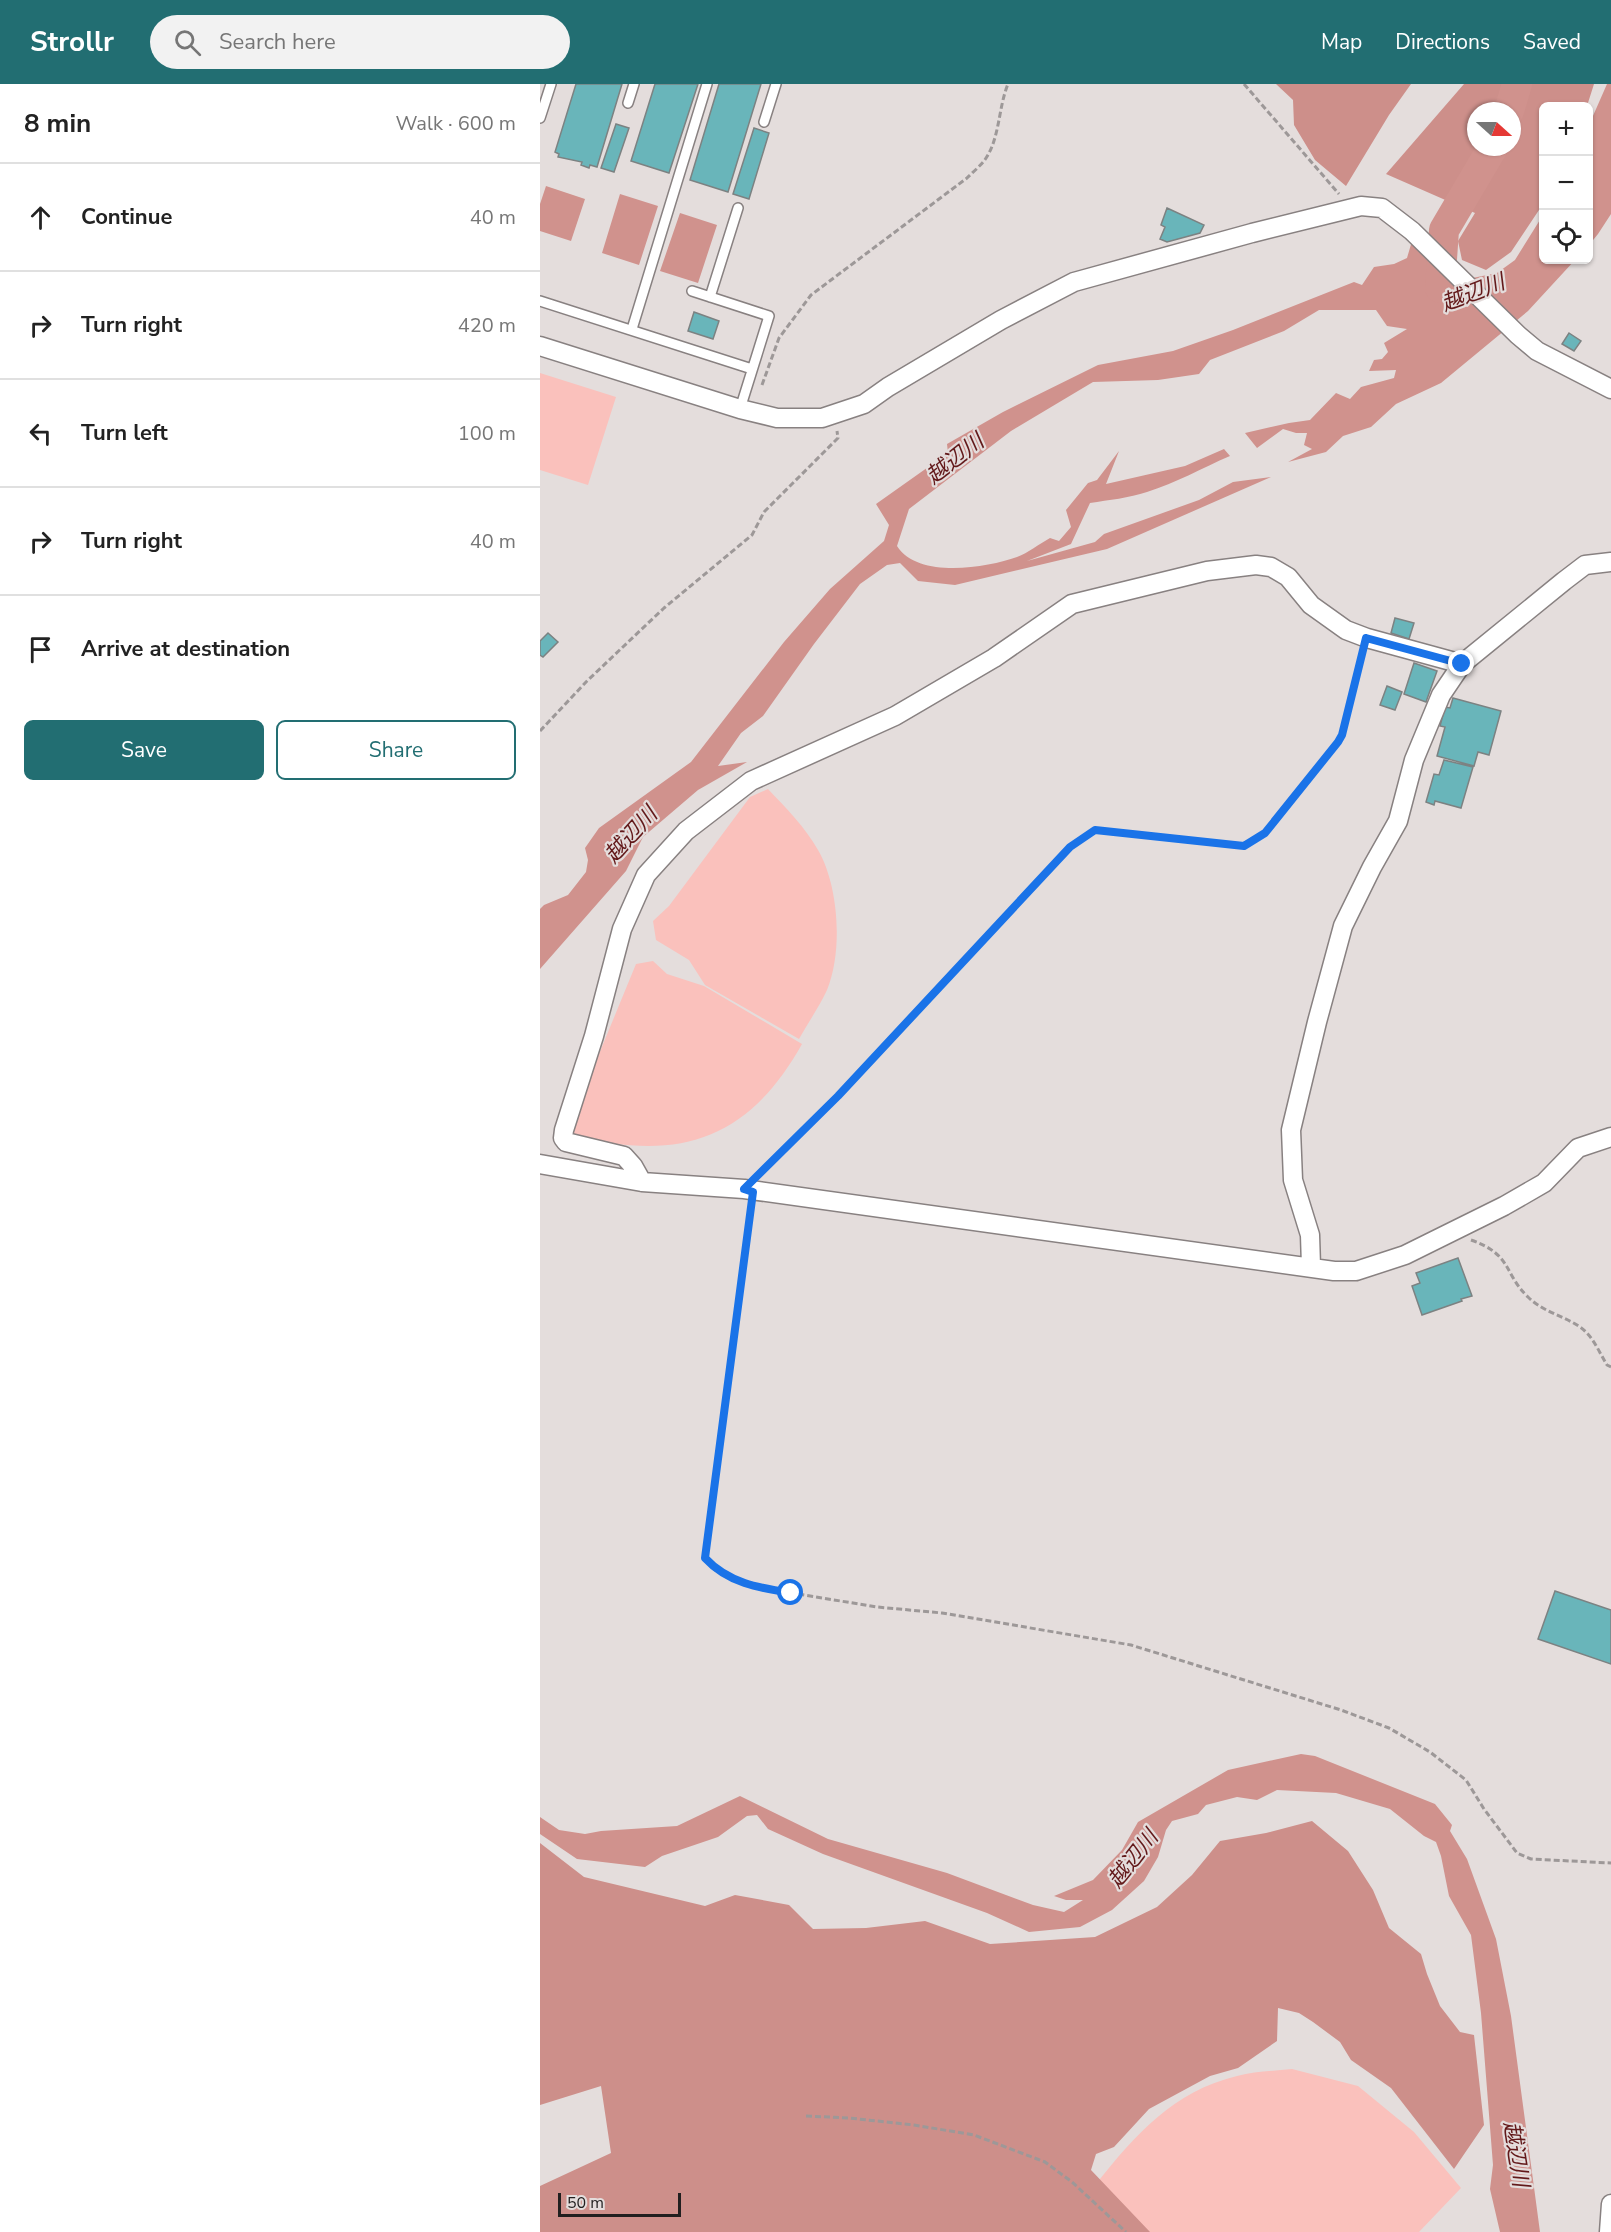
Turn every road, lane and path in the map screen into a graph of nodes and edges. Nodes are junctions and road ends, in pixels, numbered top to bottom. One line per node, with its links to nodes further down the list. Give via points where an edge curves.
1 (551, 84): 8 (lane)
2 (634, 84): 7 (lane)
3 (707, 84): 15 (lane)
4 (776, 84): 9 (lane)
5 (1008, 84): 19 (path, via 992,146 984,161 967,178 811,295 779,338)
6 (1244, 84): 11 (path)
7 (628, 103)
8 (540, 118)
9 (764, 122)
10 (738, 208): 13 (lane)
11 (1351, 208): 18 (street, via 1382,208 1412,231 1537,351); 20 (street, via 1074,282 1000,320 864,404)
12 (692, 291): 13 (lane)
13 (710, 297): 17 (lane, via 769,316)
14 (540, 301): 15 (lane)
15 (632, 329): 17 (lane)
16 (540, 346): 19 (street)
17 (752, 369): 19 (lane)
18 (1611, 389)
19 (746, 410): 20 (street, via 777,418 822,418)
20 (836, 414): 24 (path, via 838,438 764,512 752,535 664,608)
21 (1611, 562): 23 (street, via 1585,565)
22 (1366, 638): 23 (street); 27 (street, via 1346,630 1311,605 1288,577 1271,567 1207,571 1072,604 994,658 895,716 751,781 686,831 646,875 622,929 564,1130 566,1142 624,1156); 28 (path, via 1342,735 1265,833 1244,846 1095,830 1070,847)
23 (1462, 664): 30 (street, via 1441,695 1414,760 1398,821 1343,926 1317,1022 1291,1130 1293,1180 1310,1235)
24 (540, 731)
25 (1611, 1137): 29 (street, via 1578,1148 1544,1183)
26 (540, 1164): 27 (street)
27 (642, 1182): 28 (street)
28 (749, 1190): 30 (street); 32 (path, via 705,1558 716,1570 755,1587 1131,1645 1341,1710 1389,1728 1430,1752 1466,1780 1517,1853 1531,1858)
29 (1450, 1233): 30 (street, via 1405,1255 1356,1271); 31 (path, via 1493,1249 1507,1263 1527,1296 1581,1327)
30 (1311, 1266)
31 (1611, 1367)
32 (1611, 1863)
33 (806, 2116): 35 (path, via 914,2125 974,2135 1045,2162)
34 (1611, 2204): 36 (street)
35 (1126, 2232)
36 (1609, 2232)

